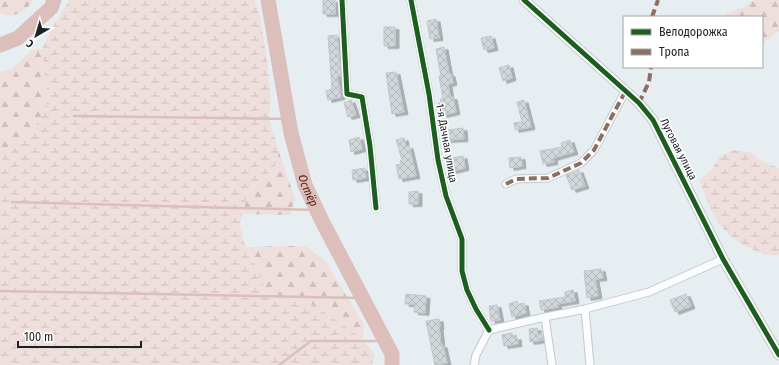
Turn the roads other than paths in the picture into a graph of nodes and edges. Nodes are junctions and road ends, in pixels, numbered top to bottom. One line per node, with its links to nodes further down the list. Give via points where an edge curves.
1 (342, 0): 6 (street, via 347,94 362,97)
2 (411, 0): 10 (street, 1-я Дачная улица, via 429,94 438,160 446,196 462,239 462,272 476,309)
3 (524, 0): 4 (street, Луговая улица)
4 (626, 92): 5 (street, via 594,150 581,163 548,178 516,179); 7 (street, Луговая улица, via 653,120)
5 (506, 184)
6 (376, 208)
7 (723, 259): 8 (street, via 649,292); 11 (street, Луговая улица)
8 (585, 309): 9 (street); 14 (street)
9 (545, 316): 10 (street); 13 (street)
10 (490, 330): 12 (street, via 476,355)
11 (779, 354)
12 (474, 365)
13 (552, 365)
14 (590, 365)

